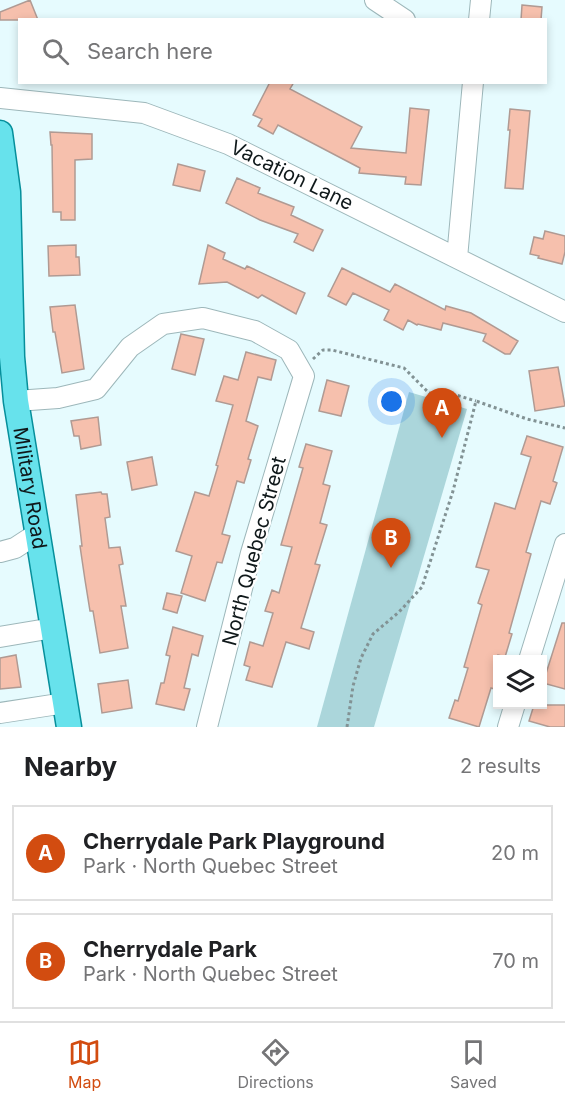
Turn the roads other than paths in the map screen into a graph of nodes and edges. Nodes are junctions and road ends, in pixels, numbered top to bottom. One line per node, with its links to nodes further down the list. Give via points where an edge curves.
1 (375, 0): 3 (street)
2 (481, 0): 4 (street)
3 (402, 18)
4 (479, 18)
5 (473, 84): 8 (street)
6 (0, 98): 8 (street, Vacation Lane, via 144,113 228,144)
7 (0, 133): 10 (main road, Military Road, via 8,192)
8 (457, 258): 9 (street, Vacation Lane)
9 (565, 312)
10 (6, 361): 11 (main road, Military Road)
11 (16, 401): 12 (main road, Military Road); 22 (street, North Quebec Street, via 58,398 96,389 130,346 163,324 203,318 255,331 289,350 304,376 251,553)
12 (38, 533): 14 (street, via 15,548); 15 (main road, Military Road)
13 (565, 544): 17 (street)
14 (0, 552)
15 (53, 628): 16 (street); 18 (main road, Military Road)
16 (0, 637)
17 (531, 655)
18 (64, 703): 20 (street); 21 (main road, Military Road)
19 (514, 709): 23 (street)
20 (0, 713)
21 (69, 727)
22 (207, 727)
23 (508, 727)

